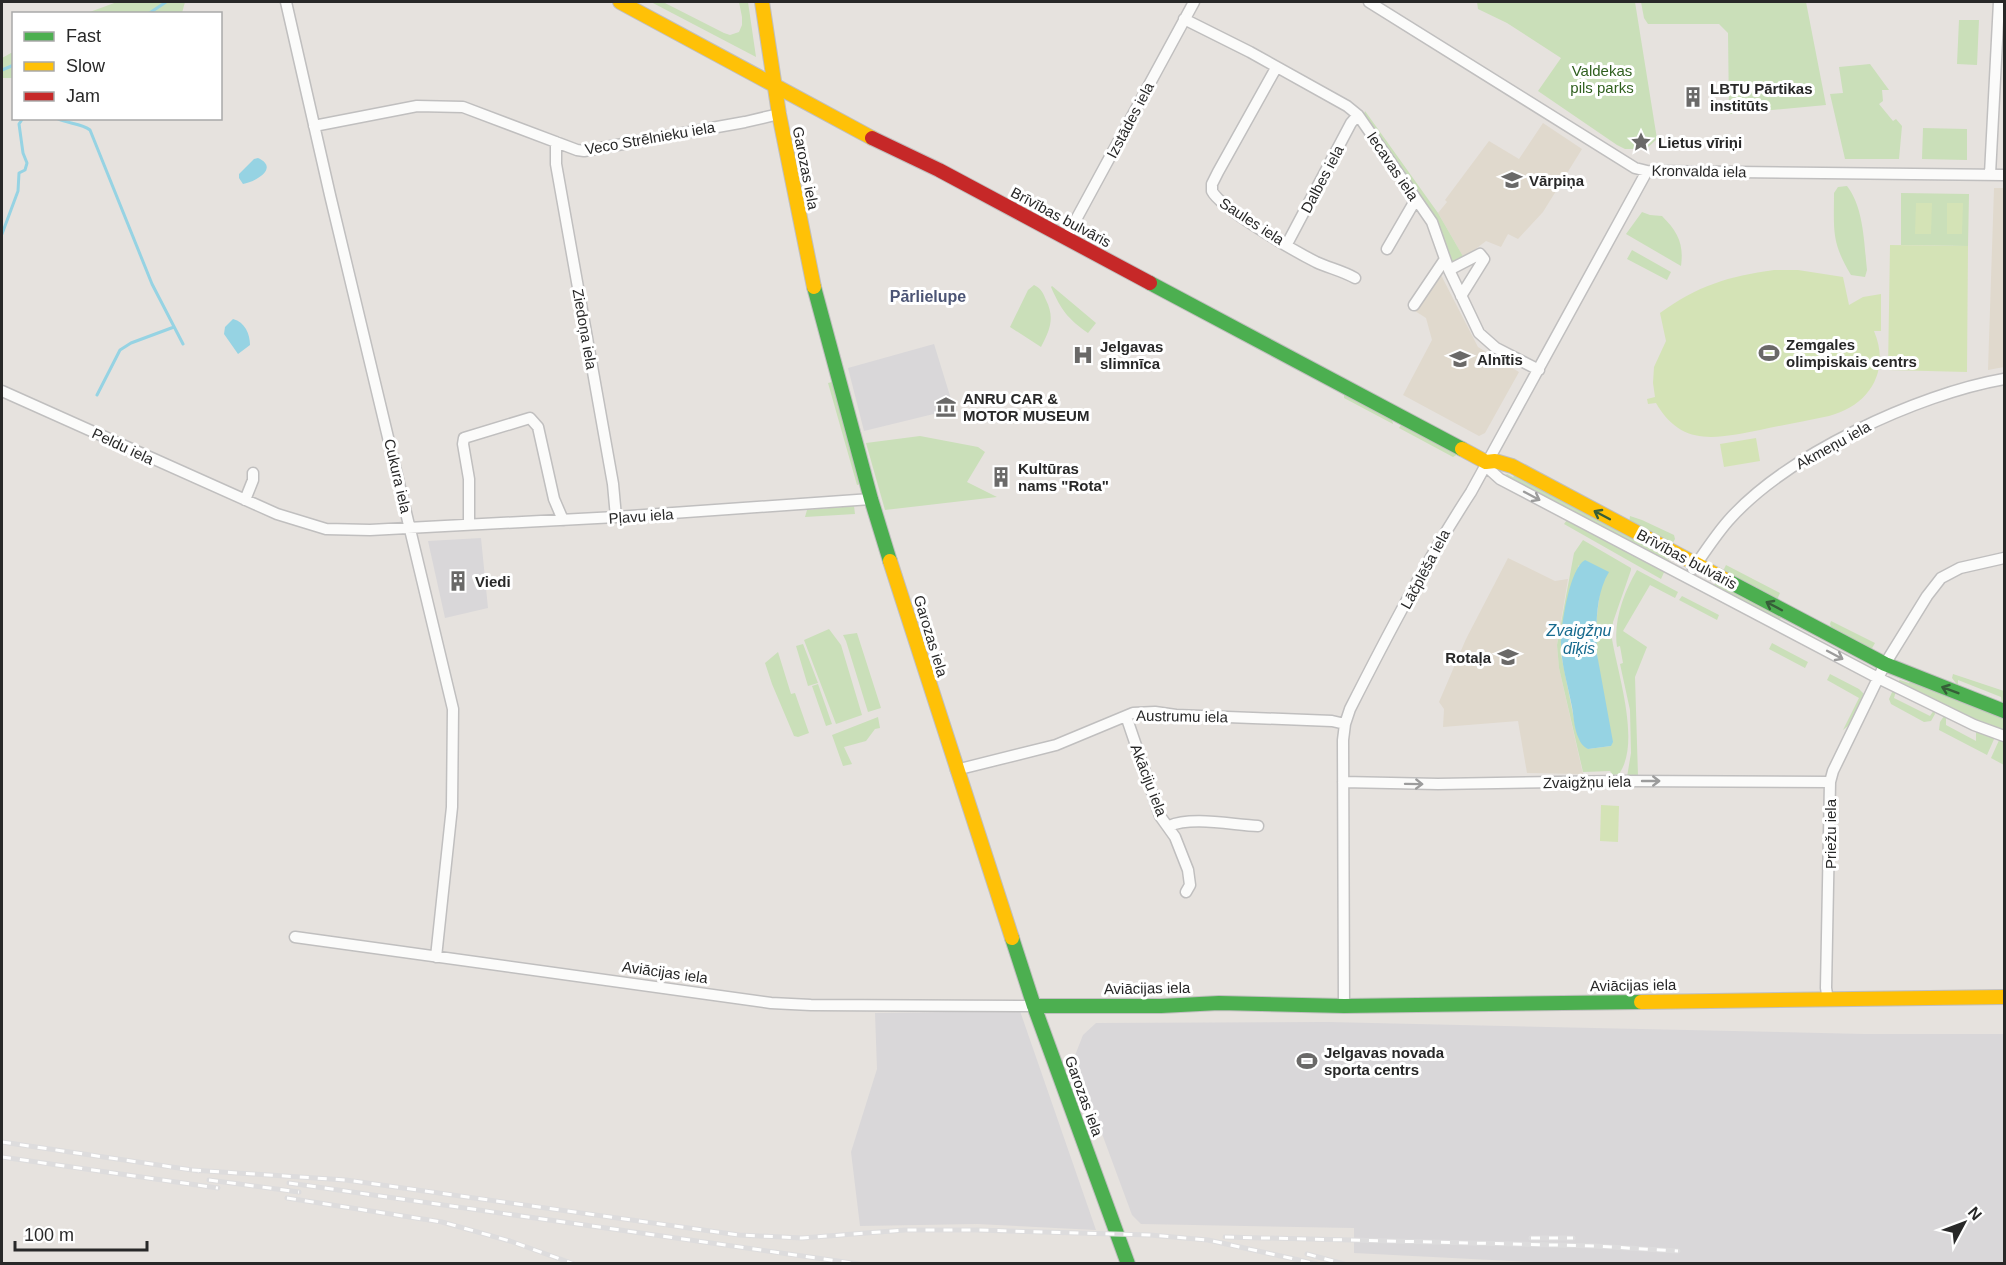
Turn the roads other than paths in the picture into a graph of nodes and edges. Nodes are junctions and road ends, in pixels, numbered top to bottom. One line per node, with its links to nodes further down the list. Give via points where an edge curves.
1 (286, 2): 13 (street, Cukura iela)
2 (621, 2): 10 (main road, Brīvības bulvāris)
3 (762, 2): 10 (main road, Garozas iela)
4 (1194, 2): 7 (street, Izstādes iela)
5 (1369, 2): 15 (street, Kronvalda iela, via 1635,168)
6 (1999, 2): 9 (street)
7 (1184, 19): 8 (street, Iecavas iela); 19 (street, Izstādes iela)
8 (1276, 68): 12 (street, Iecavas iela); 20 (street, Saules iela, via 1218,172 1212,191 1222,204)
9 (2000, 79): 16 (street)
10 (776, 86): 11 (main road, Garozas iela); 19 (main road, Brīvības bulvāris)
11 (779, 114): 14 (street, Veco Strēlnieku iela, via 591,150 577,150); 32 (main road, Garozas iela, via 816,296)
12 (1358, 115): 18 (street, Iecavas iela); 20 (street, Dalbes iela)
13 (314, 126): 14 (street, Veco Strēlnieku iela, via 402,108 439,105 463,107); 37 (street, Cukura iela)
14 (555, 142): 34 (street, Ziedoņa iela)
15 (1647, 171): 16 (street, Kronvalda iela); 27 (street, Lāčplēša iela)
16 (1990, 174): 17 (street, Kronvalda iela)
17 (2004, 175)
18 (1416, 199): 21 (street); 22 (street, Iecavas iela, via 1432,222)
19 (1066, 238): 30 (main road, Brīvības bulvāris)
20 (1287, 244): 24 (street, Saules iela)
21 (1387, 249)
22 (1445, 259): 23 (street, Iecavas iela); 26 (street)
23 (1449, 270): 25 (street, Iecavas iela); 25 (street, via 1480,254 1484,259)
24 (1355, 278)
25 (1461, 296): 27 (street, Iecavas iela, via 1485,340)
26 (1414, 306)
27 (1539, 370): 30 (street, Lāčplēša iela)
28 (2004, 379): 39 (street, Akmeņu iela, via 1910,407 1844,437 1786,472 1728,521)
29 (2, 391): 33 (street, Peldu iela)
30 (1486, 462): 39 (main road, Brīvības bulvāris, one-way to 30, via 1512,466); 40 (street, Brīvības bulvāris, one-way to 40, via 1497,477); 45 (street, Lāčplēša iela, via 1430,559)
31 (253, 473): 33 (street)
32 (871, 499): 34 (street, Pļavu iela); 47 (main road, Garozas iela)
33 (245, 500): 37 (street, Peldu iela, via 326,529)
34 (616, 517): 35 (street, Pļavu iela)
35 (563, 520): 36 (street, Pļavu iela); 36 (street, via 554,499 538,427 530,417 464,438)
36 (469, 525): 37 (street, Pļavu iela)
37 (410, 528): 54 (street, Cukura iela, via 453,709 452,807)
38 (2004, 558): 41 (street, via 1960,568 1941,578)
39 (1696, 565): 40 (street, Akmeņu iela); 41 (main road, Brīvības bulvāris, one-way to 39)
40 (1689, 578): 42 (street, Brīvības bulvāris, one-way to 42)
41 (1885, 664): 42 (street); 43 (main road, Brīvības bulvāris, one-way to 41)
42 (1878, 678): 46 (street, Brīvības bulvāris); 49 (street, Priežu iela)
43 (2004, 711)
44 (1126, 716): 45 (street, Austrumu iela, via 1155,712); 47 (street, Austrumu iela, via 1056,745); 50 (street, Akāciju iela, via 1160,816)
45 (1345, 724): 48 (street, Lāčplēša iela)
46 (2004, 736)
47 (956, 770): 57 (main road, Garozas iela)
48 (1343, 782): 49 (street, Zvaigžņu iela, one-way to 49); 58 (street, Lāčplēša iela)
49 (1830, 782): 56 (street, Priežu iela)
50 (1169, 826): 51 (street, Akāciju iela, via 1191,822); 52 (street, via 1188,870 1190,885)
51 (1258, 826)
52 (1186, 892)
53 (296, 937): 54 (street, Aviācijas iela)
54 (436, 957): 57 (street, Aviācijas iela, via 782,1004)
55 (2004, 997): 56 (main road, Aviācijas iela)
56 (1828, 1000): 58 (main road, Aviācijas iela)
57 (1034, 1006): 58 (main road, Aviācijas iela); 59 (main road, Garozas iela)
58 (1344, 1006)
59 (1128, 1263)

